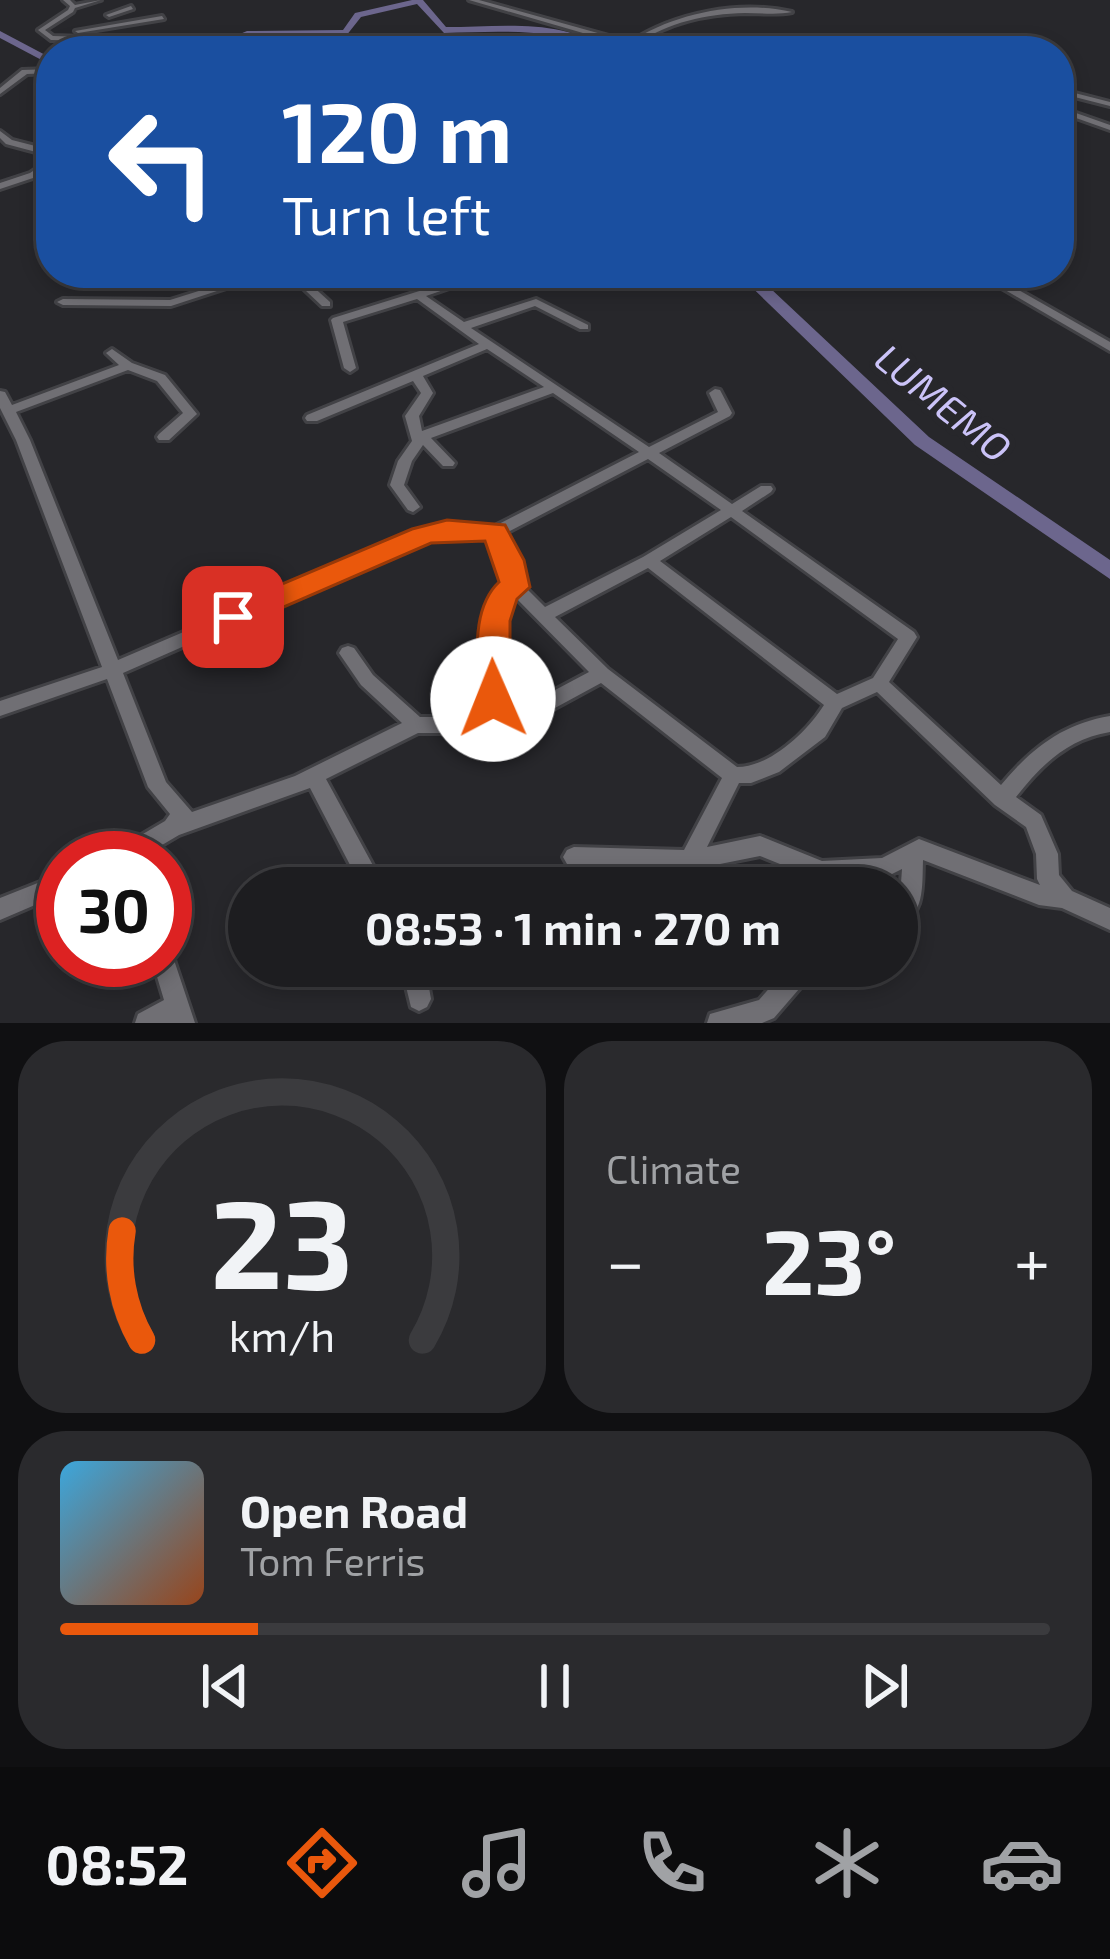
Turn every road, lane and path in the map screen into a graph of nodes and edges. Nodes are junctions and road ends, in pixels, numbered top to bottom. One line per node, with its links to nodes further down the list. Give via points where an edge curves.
1 (98, 0): 3 (street)
2 (472, 0): 10 (street)
3 (69, 4): 8 (street)
4 (130, 8): 7 (street, via 106,13)
5 (789, 12): 11 (street, via 701,14)
6 (162, 18): 7 (street)
7 (137, 21): 8 (street)
8 (46, 33): 9 (street)
9 (49, 36)
10 (603, 36)
11 (644, 36)
12 (36, 72): 13 (street)
13 (0, 92)
14 (1074, 95): 15 (street)
15 (1078, 96): 16 (street); 17 (street)
16 (1074, 98)
17 (1110, 104)
18 (1074, 112): 19 (street)
19 (1110, 128)
20 (0, 133): 21 (street)
21 (36, 156)
22 (36, 169): 23 (street)
23 (0, 186)
24 (219, 288): 29 (street, via 171,303)
25 (308, 288): 30 (street)
26 (446, 288): 28 (street)
27 (1007, 288): 34 (street)
28 (421, 297): 32 (street); 37 (street, via 338,320)
29 (63, 302)
30 (326, 304)
31 (584, 326): 32 (street, via 536,302)
32 (461, 327): 33 (street)
33 (484, 346): 38 (street); 39 (street)
34 (1110, 347)
35 (112, 353): 36 (street)
36 (128, 366): 41 (street); 44 (street, via 161,378 190,414)
37 (350, 368)
38 (416, 376): 42 (street); 43 (street, via 426,388 412,416)
39 (555, 388): 43 (street); 45 (street)
40 (715, 393): 45 (street, via 725,413)
41 (5, 402): 55 (street)
42 (312, 418)
43 (422, 436): 46 (street); 48 (street, via 397,485)
44 (164, 437)
45 (646, 451): 49 (street); 50 (street)
46 (448, 463)
47 (766, 489): 49 (street)
48 (412, 506)
49 (734, 511): 51 (street); 57 (street, via 908,638)
50 (495, 532): 52 (street); 55 (street, via 422,536)
51 (649, 561): 53 (street); 58 (street)
52 (515, 587): 53 (street); 62 (street, via 504,593 494,621)
53 (546, 614): 56 (street)
54 (348, 653): 61 (street)
55 (113, 670): 59 (street); 66 (street, via 158,787 182,813)
56 (602, 674): 62 (street); 63 (street)
57 (879, 683): 58 (street); 65 (street)
58 (835, 704): 63 (street, via 818,731 772,766)
59 (0, 709)
60 (1110, 724): 65 (street, via 1042,748)
61 (416, 725): 62 (street, via 480,736); 64 (street)
62 (496, 731)
63 (734, 775): 70 (street)
64 (314, 776): 66 (street); 71 (street)
65 (1003, 799): 74 (street, via 1034,821 1048,879)
66 (172, 828): 67 (street)
67 (167, 831)
68 (913, 853): 70 (street, via 884,868 822,871 760,846); 72 (street); 74 (street)
69 (574, 857): 70 (street)
70 (690, 860)
71 (363, 867)
72 (912, 867)
73 (36, 894): 75 (street)
74 (1064, 898): 76 (street)
75 (0, 909)
76 (1110, 919)
77 (417, 987): 79 (street)
78 (786, 987): 82 (street, via 766,1010)
79 (419, 999)
80 (180, 1014): 81 (street)
81 (147, 1023)
82 (719, 1023)

